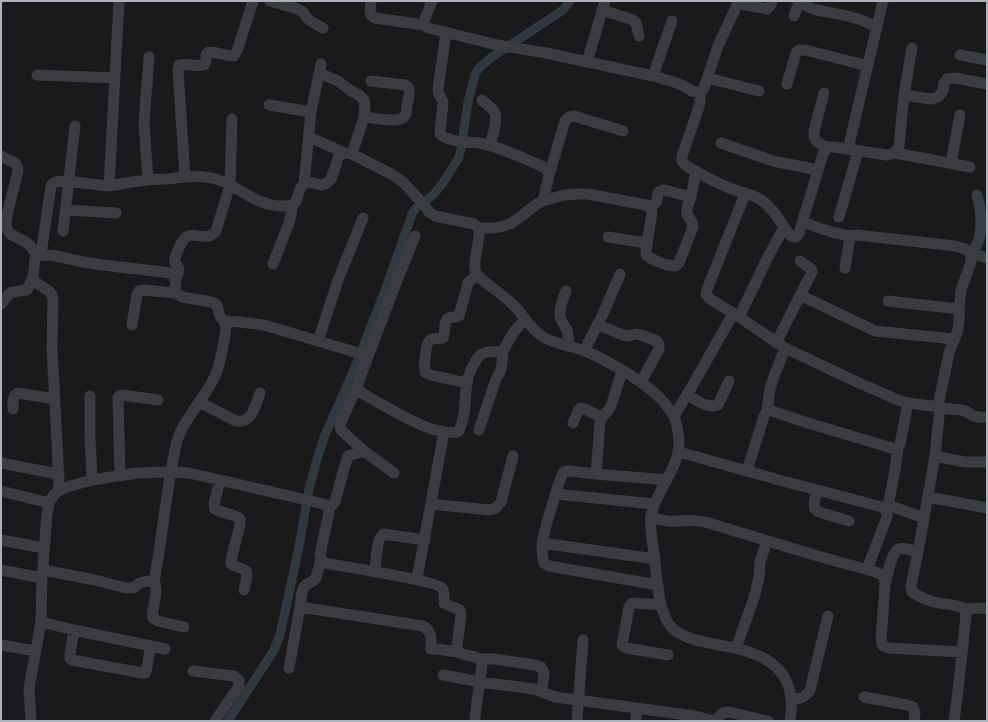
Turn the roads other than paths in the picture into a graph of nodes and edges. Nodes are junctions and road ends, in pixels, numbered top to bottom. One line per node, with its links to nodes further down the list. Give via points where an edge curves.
1 (119, 1): 25 (street)
2 (253, 1): 55 (street, via 234,56 209,52 206,54 204,65 179,66)
3 (270, 1): 13 (street, via 303,12 307,18)
4 (371, 1): 12 (street, via 370,11 375,18)
5 (432, 1): 12 (street)
6 (772, 1): 8 (street, via 767,9)
7 (883, 1): 14 (street)
8 (735, 5): 26 (street)
9 (604, 6): 16 (street, via 633,20); 21 (street)
10 (794, 16): 14 (street, via 799,2 811,8 862,20)
11 (672, 21): 24 (street)
12 (424, 25): 15 (street)
13 (323, 28)
14 (877, 28): 22 (street)
15 (446, 32): 21 (street, via 497,45); 44 (street, via 438,90 443,102 440,134 456,141)
16 (639, 36)
17 (912, 48): 33 (street)
18 (960, 54): 20 (street)
19 (149, 57): 56 (street, via 144,123)
20 (987, 60)
21 (587, 62): 24 (street)
22 (868, 66): 28 (street, via 799,50); 46 (street)
23 (37, 74): 25 (street)
24 (653, 76): 30 (street)
25 (116, 78): 60 (street)
26 (708, 78): 30 (street); 31 (street)
27 (371, 81): 38 (street, via 408,87 410,91 406,113 400,119 392,120)
28 (787, 84)
29 (987, 84): 33 (street, via 955,78 944,83 943,91 938,97)
30 (700, 92): 53 (street, via 699,107 682,156 685,165)
31 (759, 92)
32 (824, 93): 45 (street, via 814,137 816,142)
33 (904, 95): 47 (street, via 899,146)
34 (482, 100): 44 (street, via 496,115)
35 (269, 105): 36 (street)
36 (311, 112): 38 (street, via 320,69 364,100); 42 (street)
37 (960, 115): 50 (street)
38 (364, 117): 48 (street)
39 (232, 118): 59 (street)
40 (75, 126): 57 (street)
41 (623, 130): 54 (street, via 574,116 569,117 565,121)
42 (308, 137): 48 (street); 58 (street)
43 (721, 143): 52 (street, via 773,161)
44 (490, 145): 54 (street, via 544,167)
45 (827, 148): 46 (street); 52 (street)
46 (853, 150): 47 (street, via 887,155); 69 (street)
47 (895, 153): 50 (street)
48 (348, 154): 58 (street, via 340,156 328,183); 73 (street, via 403,182 428,212 435,216 474,224)
49 (1, 156): 80 (street, via 13,161 18,167 7,215 7,229)
50 (951, 163): 51 (street)
51 (970, 167)
52 (818, 170): 71 (street)
53 (696, 171): 61 (street); 63 (street)
54 (549, 175): 64 (street)
55 (185, 177): 56 (street); 59 (street, via 203,177)
56 (148, 180): 60 (street)
57 (69, 181): 60 (street); 67 (street); 80 (street, via 55,182 51,186)
58 (304, 184): 65 (street)
59 (230, 185): 65 (street, via 267,204); 88 (street, via 216,231 207,237 192,236 183,240 174,258 179,271)
60 (109, 186)
61 (745, 194): 72 (street, via 762,200); 95 (street, via 706,294)
62 (977, 195): 79 (street, via 981,215 980,235)
63 (691, 197): 66 (street, via 660,191 657,201); 78 (street, via 688,214 693,226 679,263 670,266 650,258 646,255)
64 (543, 201): 66 (street, via 564,195 588,194 646,205); 73 (street, via 512,223 495,228)
65 (293, 205): 83 (street)
66 (650, 208): 78 (street, via 652,212)
67 (66, 210): 68 (street); 74 (street)
68 (116, 213)
69 (840, 217)
70 (363, 218): 101 (street, via 338,280)
71 (803, 222): 72 (street, via 796,237 791,236); 76 (street, via 844,236)
72 (784, 227): 95 (street)
73 (479, 228): 86 (street, via 475,264)
74 (63, 231)
75 (415, 236): 106 (street)
76 (852, 236): 79 (street, via 955,246); 84 (street)
77 (608, 237): 78 (street)
78 (647, 243)
79 (972, 253): 81 (street); 94 (street, via 961,290)
80 (39, 255): 87 (street, via 35,259); 88 (street, via 170,273)
81 (987, 258)
82 (800, 261): 91 (street, via 812,270)
83 (273, 264)
84 (846, 268)
85 (620, 274): 99 (street)
86 (477, 276): 96 (street, via 504,296); 110 (street, via 468,283 459,316 446,321 443,338 428,342 424,367 425,372 431,375)
87 (33, 277): 93 (street, via 27,290 12,292); 115 (street, via 34,282 52,295)
88 (176, 279): 90 (street)
89 (566, 291): 102 (street, via 560,316 567,332)
90 (175, 293): 97 (street, via 182,297 215,303); 98 (street, via 139,291)
91 (800, 295): 100 (street, via 875,331); 103 (street)
92 (888, 301): 94 (street)
93 (1, 304)
94 (959, 309): 100 (street, via 958,330)
95 (736, 316): 103 (street); 113 (street)
96 (525, 319): 102 (street, via 544,338); 104 (street)
97 (224, 321): 101 (street, via 264,325); 117 (street, via 225,334 217,371)
98 (132, 325)
99 (598, 325): 105 (street); 109 (street, via 623,335 636,334 657,341 659,349)
100 (954, 339): 119 (street, via 939,401)
101 (318, 341): 106 (street)
102 (568, 346): 105 (street)
103 (780, 346): 118 (street); 121 (street)
104 (502, 351): 110 (street, via 482,353 470,371); 126 (street, via 500,372)
105 (584, 351): 107 (street)
106 (368, 353): 111 (street)
107 (622, 370): 109 (street); 123 (street, via 611,406)
108 (729, 381): 113 (street, via 718,405 714,407)
109 (641, 382): 122 (street, via 660,398)
110 (467, 383): 127 (street, via 461,427 458,432)
111 (356, 389): 127 (street, via 418,424); 129 (street, via 340,427)
112 (260, 393): 117 (street, via 251,416 240,422)
113 (687, 395): 122 (street)
114 (90, 396): 141 (street)
115 (55, 399): 120 (street, via 18,393 14,396); 138 (street)
116 (158, 400): 140 (street, via 122,395 118,398)
117 (199, 402): 136 (street, via 180,432)
118 (908, 403): 119 (street); 128 (street)
119 (940, 407): 124 (street, via 962,410 980,418); 132 (street)
120 (13, 408)
121 (767, 411): 128 (street); 135 (street)
122 (674, 416): 130 (street)
123 (601, 417): 125 (street, via 581,408); 139 (street)
124 (987, 417)
125 (573, 423)
126 (478, 430)
127 (444, 432): 150 (street)
128 (898, 448): 153 (street)
129 (364, 451): 137 (street); 152 (street, via 348,456 335,502)
130 (679, 452): 135 (street); 143 (street)
131 (513, 456): 150 (street, via 501,502 496,508 489,510)
132 (936, 456): 133 (street, via 965,462); 148 (street)
133 (987, 462)
134 (1, 463): 138 (street)
135 (747, 471): 144 (street)
136 (170, 472): 140 (street); 142 (street, via 189,473); 171 (street)
137 (394, 472)
138 (58, 474): 146 (street)
139 (596, 474): 143 (street); 147 (street, via 564,472)
140 (120, 476): 141 (street)
141 (92, 480): 146 (street)
142 (220, 480): 152 (street, via 324,504); 174 (street, via 215,509 240,519 231,560 235,567 244,568 246,571)
143 (667, 480): 151 (street)
144 (817, 490): 153 (street); 157 (street, via 815,509)
145 (1, 491): 149 (street)
146 (58, 491): 149 (street)
147 (556, 494): 151 (street); 161 (street)
148 (928, 497): 154 (street); 156 (street)
149 (49, 503): 162 (street)
150 (431, 504): 159 (street)
151 (654, 504): 155 (street)
152 (329, 508): 164 (street)
153 (887, 508): 156 (street); 166 (street, via 887,517)
154 (987, 508)
155 (651, 517): 160 (street, via 673,522 696,520); 165 (street)
156 (924, 518): 163 (street)
157 (848, 522)
158 (1, 540): 162 (street)
159 (425, 540): 168 (street, via 383,534 378,542); 170 (street)
160 (767, 541): 166 (street); 186 (street, via 760,562 754,598)
161 (542, 543): 165 (street); 173 (street, via 544,563 549,566)
162 (44, 548): 169 (street)
163 (918, 552): 172 (street, via 900,548 896,550); 177 (street, via 912,592 938,603)
164 (320, 559): 168 (street, via 325,563); 176 (street, via 316,578 304,587)
165 (655, 559): 173 (street)
166 (866, 569): 172 (street, via 884,576)
167 (1, 570): 169 (street)
168 (375, 572): 170 (street)
169 (43, 574): 171 (street, via 88,579 126,588 133,588 148,581); 180 (street)
170 (417, 579): 189 (street, via 442,587 444,603 460,610)
171 (154, 582): 181 (street, via 157,587 153,618)
172 (885, 584): 190 (street, via 883,646)
173 (658, 585): 175 (street)
174 (244, 590)
175 (661, 605): 186 (street, via 671,627 683,636); 191 (street, via 631,604 622,645 626,648)
176 (300, 607): 189 (street, via 423,626 430,633 431,650); 193 (street)
177 (965, 609): 178 (street); 190 (street)
178 (987, 609)
179 (828, 616): 200 (street, via 810,690 806,696)
180 (41, 622): 182 (street); 188 (street)
181 (184, 627)
182 (74, 630): 185 (street); 185 (street, via 70,654 72,660 145,673)
183 (583, 640): 199 (street)
184 (1, 645): 188 (street)
185 (151, 646): 187 (street)
186 (736, 648): 200 (street, via 748,650 773,664 785,677)
187 (165, 649)
188 (36, 651): 202 (street, via 29,689)
189 (458, 652): 192 (street)
190 (962, 652): 210 (street)
191 (668, 655)
192 (480, 659): 196 (street); 197 (street, via 535,665 541,668 544,673)
193 (289, 668)
194 (193, 671): 203 (street, via 234,676 239,680 239,686)
195 (443, 676): 196 (street)
196 (480, 682): 197 (street); 204 (street)
197 (542, 691): 199 (street, via 555,697)
198 (864, 697): 209 (street, via 913,707)
199 (579, 700): 201 (street); 205 (street)
200 (791, 700): 208 (street)
201 (636, 708): 206 (street); 207 (street, via 710,720 716,720 729,712)
202 (31, 721)
203 (215, 721)
204 (475, 721)
205 (577, 721)
206 (636, 721)
207 (768, 721)
208 (790, 721)
209 (914, 721)
210 (954, 721)

